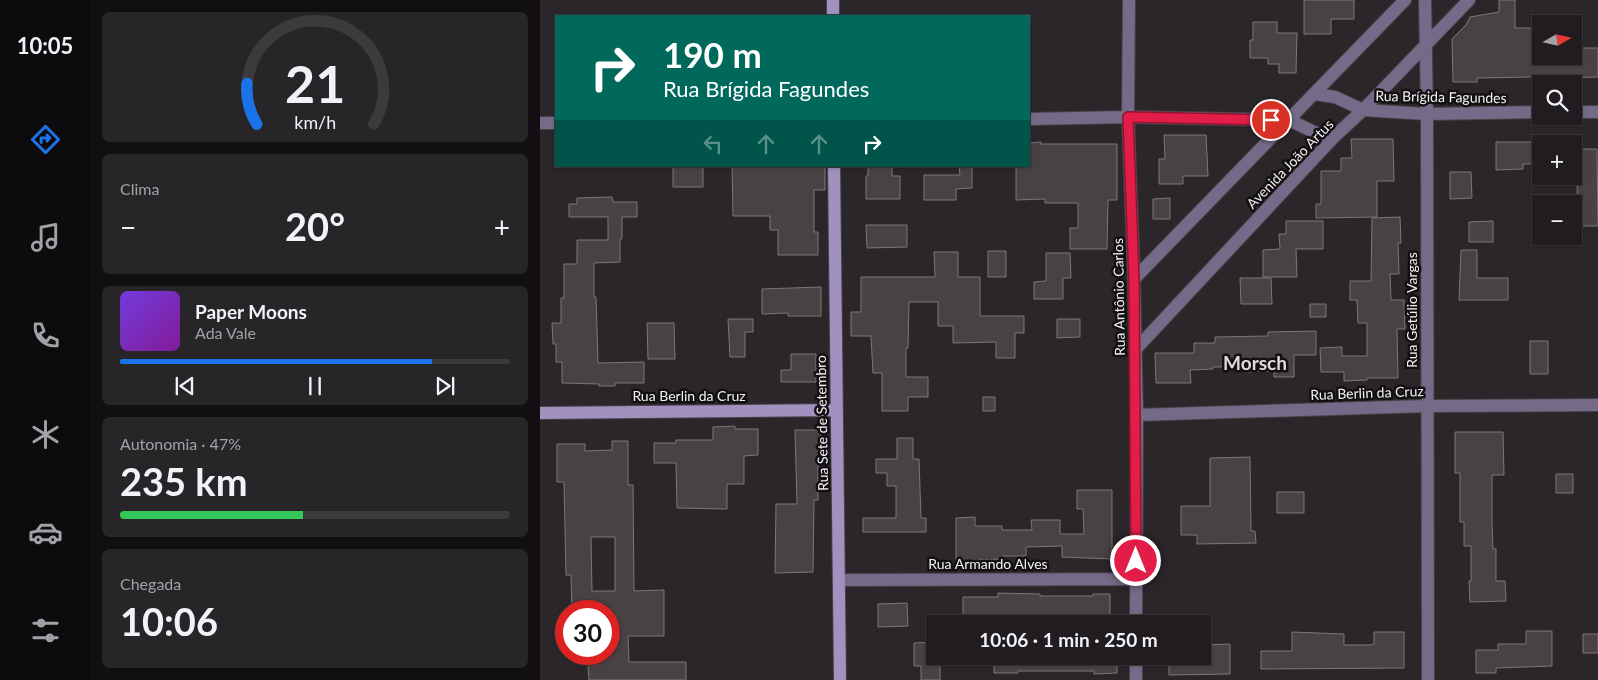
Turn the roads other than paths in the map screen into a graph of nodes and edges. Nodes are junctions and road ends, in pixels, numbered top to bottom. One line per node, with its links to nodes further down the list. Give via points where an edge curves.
1 (833, 0): 6 (main road)
2 (1129, 0): 14 (street, Rua Antônio Carlos)
3 (1404, 0): 8 (street)
4 (1426, 0): 7 (street, Rua Getúlio Vargas)
5 (1469, 0): 7 (street, Avenida João Artus)
6 (833, 15)
7 (1427, 43): 9 (street, Avenida João Artus); 13 (street, Rua Getúlio Vargas)
8 (1314, 94): 9 (street, Rua Brígida Fagundes, via 1335,97); 16 (street)
9 (1363, 110): 13 (street, Rua Brígida Fagundes); 19 (street, Avenida João Artus)
10 (1532, 112): 13 (street, Rua Brígida Fagundes)
11 (1582, 112): 12 (street)
12 (1598, 112)
13 (1427, 114): 24 (street, Rua Getúlio Vargas)
14 (1128, 117): 15 (street); 16 (street); 21 (street, Rua Antônio Carlos)
15 (1030, 119)
16 (1289, 120): 19 (street, via 1316,133); 21 (street)
17 (540, 123): 18 (street)
18 (555, 123)
19 (1335, 136): 22 (street, Avenida João Artus)
20 (834, 167): 25 (main road, Rua Sete de Setembro)
21 (1134, 279): 22 (street, Rua Antônio Carlos)
22 (1135, 350): 27 (street, Rua Antônio Carlos)
23 (1598, 405): 24 (street, Rua Berlin da Cruz)
24 (1427, 406): 27 (street, Rua Berlin da Cruz); 34 (street, Rua Getúlio Vargas)
25 (837, 410): 26 (main road, Rua Berlin da Cruz); 29 (main road, Rua Sete de Setembro)
26 (540, 412)
27 (1137, 415): 28 (street, Rua Antônio Carlos)
28 (1136, 579): 29 (street, Rua Armando Alves); 30 (street, Rua Antônio Carlos)
29 (839, 580): 32 (main road, Rua Sete de Setembro)
30 (1136, 615)
31 (1136, 665): 33 (street)
32 (840, 680)
33 (1136, 680)
34 (1428, 680)

